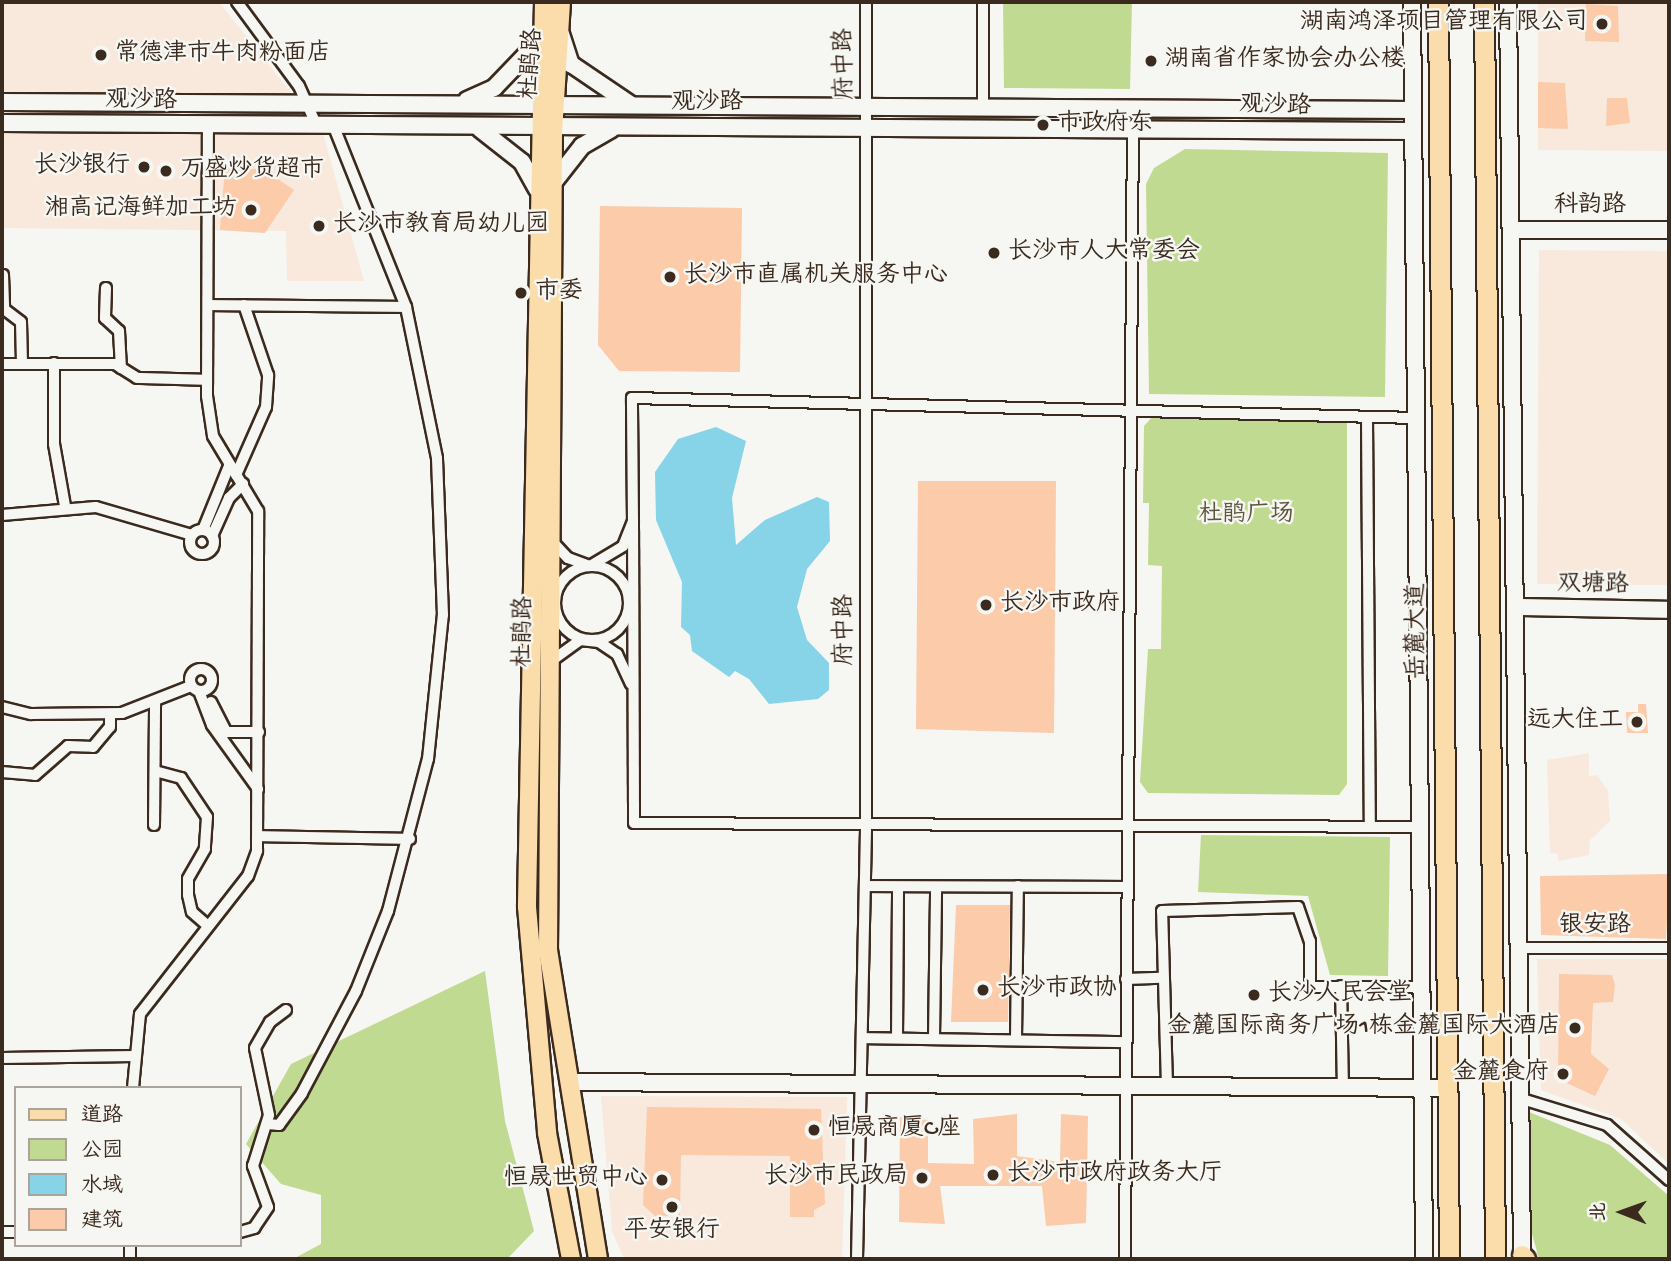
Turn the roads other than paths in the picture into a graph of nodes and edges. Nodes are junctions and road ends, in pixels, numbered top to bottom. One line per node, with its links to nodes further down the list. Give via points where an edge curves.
1 (237, 2): 13 (street)
2 (544, 2): 11 (main road, 杜鹃路)
3 (561, 2): 10 (main road, 杜鹃路)
4 (866, 2): 17 (street, 府中路)
5 (983, 2): 18 (street)
6 (1412, 2): 19 (street)
7 (1438, 2): 103 (highway, 岳麓大道)
8 (1484, 2): 118 (highway)
9 (1508, 2): 31 (street)
10 (559, 28): 15 (main road, 杜鹃路); 16 (street, via 571,64)
11 (542, 38): 14 (street, via 494,88); 15 (main road, 杜鹃路)
12 (2, 102): 13 (street, 观沙路)
13 (306, 102): 14 (street, 观沙路); 20 (street)
14 (461, 103): 15 (street, 观沙路)
15 (547, 103): 16 (street, 观沙路); 28 (main road, 杜鹃路)
16 (630, 104): 17 (street, 观沙路)
17 (867, 104): 18 (street, 观沙路); 23 (street, 府中路)
18 (983, 105): 19 (street, 观沙路)
19 (1413, 110): 29 (street)
20 (316, 122): 21 (street, 观沙路); 25 (street, 观沙路)
21 (332, 122): 26 (street, 观沙路); 37 (street)
22 (2, 123): 25 (street, 观沙路)
23 (867, 125): 24 (street, 观沙路); 27 (street, 观沙路); 43 (street, 府中路)
24 (1133, 125): 29 (street, 观沙路); 44 (street)
25 (208, 126): 35 (street)
26 (474, 126): 28 (street, 观沙路); 30 (street, via 499,138)
27 (615, 127): 28 (street, 观沙路); 30 (street, via 582,146)
28 (546, 128): 30 (main road, 杜鹃路)
29 (1413, 131): 45 (street)
30 (545, 186): 53 (main road, 杜鹃路); 111 (main road, 杜鹃路, via 527,907 547,1133)
31 (1511, 230): 32 (street, 科韵路); 57 (street)
32 (1669, 230)
33 (3, 275): 40 (street, via 4,309 21,322)
34 (106, 288): 41 (street, via 105,318 119,331)
35 (209, 305): 36 (street); 42 (street)
36 (244, 305): 37 (street); 47 (street, via 264,347 268,386 258,430)
37 (406, 307): 76 (street, via 437,458 443,615 428,759)
38 (54, 363): 40 (street); 41 (street); 48 (street, via 54,444)
39 (2, 364): 40 (street)
40 (22, 364)
41 (121, 368): 42 (street, via 137,378)
42 (207, 380): 47 (street, via 213,436)
43 (868, 402): 44 (street); 50 (street, via 632,398); 70 (street, 府中路)
44 (1131, 406): 46 (street); 71 (street)
45 (1415, 418): 46 (street); 74 (street)
46 (1367, 419): 73 (street)
47 (236, 475): 51 (street); 51 (street, via 229,498); 66 (street, via 258,511)
48 (65, 506): 49 (street); 52 (street, via 135,514)
49 (2, 514)
50 (633, 521): 54 (street, via 623,546); 55 (street)
51 (208, 533): 52 (street); 52 (street, via 212,550 200,555 190,546)
52 (192, 535)
53 (550, 539): 54 (street, via 568,558); 56 (main road, 杜鹃路)
54 (590, 566): 55 (street, via 618,577); 56 (street, via 561,584)
55 (633, 598): 59 (street, via 616,628); 62 (street)
56 (551, 606): 59 (street, via 564,632); 60 (main road, 杜鹃路)
57 (1516, 607): 58 (street, 双塘路); 83 (street)
58 (1669, 610)
59 (580, 640): 60 (street); 62 (street, via 617,654)
60 (550, 662): 97 (main road, 杜鹃路, via 548,950)
61 (199, 689): 63 (street); 66 (street, via 226,732); 69 (street, via 212,725)
62 (634, 691): 70 (street, via 634,823)
63 (155, 701): 65 (street); 67 (street)
64 (2, 707): 65 (street)
65 (110, 714): 68 (street, via 110,727 93,747 68,746 35,775)
66 (259, 732): 69 (street)
67 (155, 771): 72 (street); 82 (street, via 181,778 207,817 205,849 188,879 188,895 192,912)
68 (2, 772)
69 (258, 789): 75 (street)
70 (866, 823): 71 (street); 77 (street, 府中路)
71 (1127, 823): 73 (street); 79 (street)
72 (155, 825)
73 (1370, 827): 74 (street)
74 (1418, 827): 88 (street)
75 (257, 836): 76 (street); 82 (street, via 248,876)
76 (410, 839): 106 (street, via 356,991 302,1093 279,1125)
77 (864, 886): 80 (street); 90 (street, 府中路)
78 (1018, 886): 79 (street); 81 (street); 93 (street)
79 (1127, 887): 86 (street)
80 (898, 888): 81 (street); 91 (street)
81 (936, 888): 92 (street)
82 (208, 926): 95 (street, via 139,1014)
83 (1521, 948): 84 (street, 银安路); 105 (street)
84 (1669, 948)
85 (1161, 978): 86 (street); 87 (street, via 1162,911 1298,907 1310,941 1310,987); 101 (street)
86 (1126, 979): 94 (street)
87 (1341, 986): 88 (street); 104 (street)
88 (1420, 986): 102 (street)
89 (286, 1010): 106 (street, via 270,1022 255,1048)
90 (862, 1038): 91 (street); 98 (street, 府中路)
91 (897, 1038): 92 (street)
92 (934, 1038): 93 (street)
93 (1016, 1039): 94 (street)
94 (1126, 1042): 99 (street)
95 (134, 1056): 96 (street); 100 (street)
96 (2, 1058)
97 (569, 1082): 98 (street); 112 (main road, 杜鹃路)
98 (860, 1083): 99 (street); 113 (street, 府中路)
99 (1126, 1085): 101 (street); 114 (street)
100 (133, 1086)
101 (1167, 1086): 104 (street)
102 (1420, 1088): 103 (street); 104 (street); 109 (street)
103 (1446, 1088): 117 (highway, 岳麓大道)
104 (1343, 1090)
105 (1521, 1098): 107 (street, via 1607,1125); 110 (street)
106 (268, 1124): 108 (street, via 253,1166 268,1207 254,1228)
107 (1669, 1180)
108 (242, 1231)
109 (1423, 1238): 115 (street); 116 (street)
110 (1523, 1258)
111 (571, 1259)
112 (598, 1259)
113 (857, 1259)
114 (1125, 1259)
115 (1412, 1259)
116 (1424, 1259)
117 (1449, 1259)
118 (1495, 1259)

